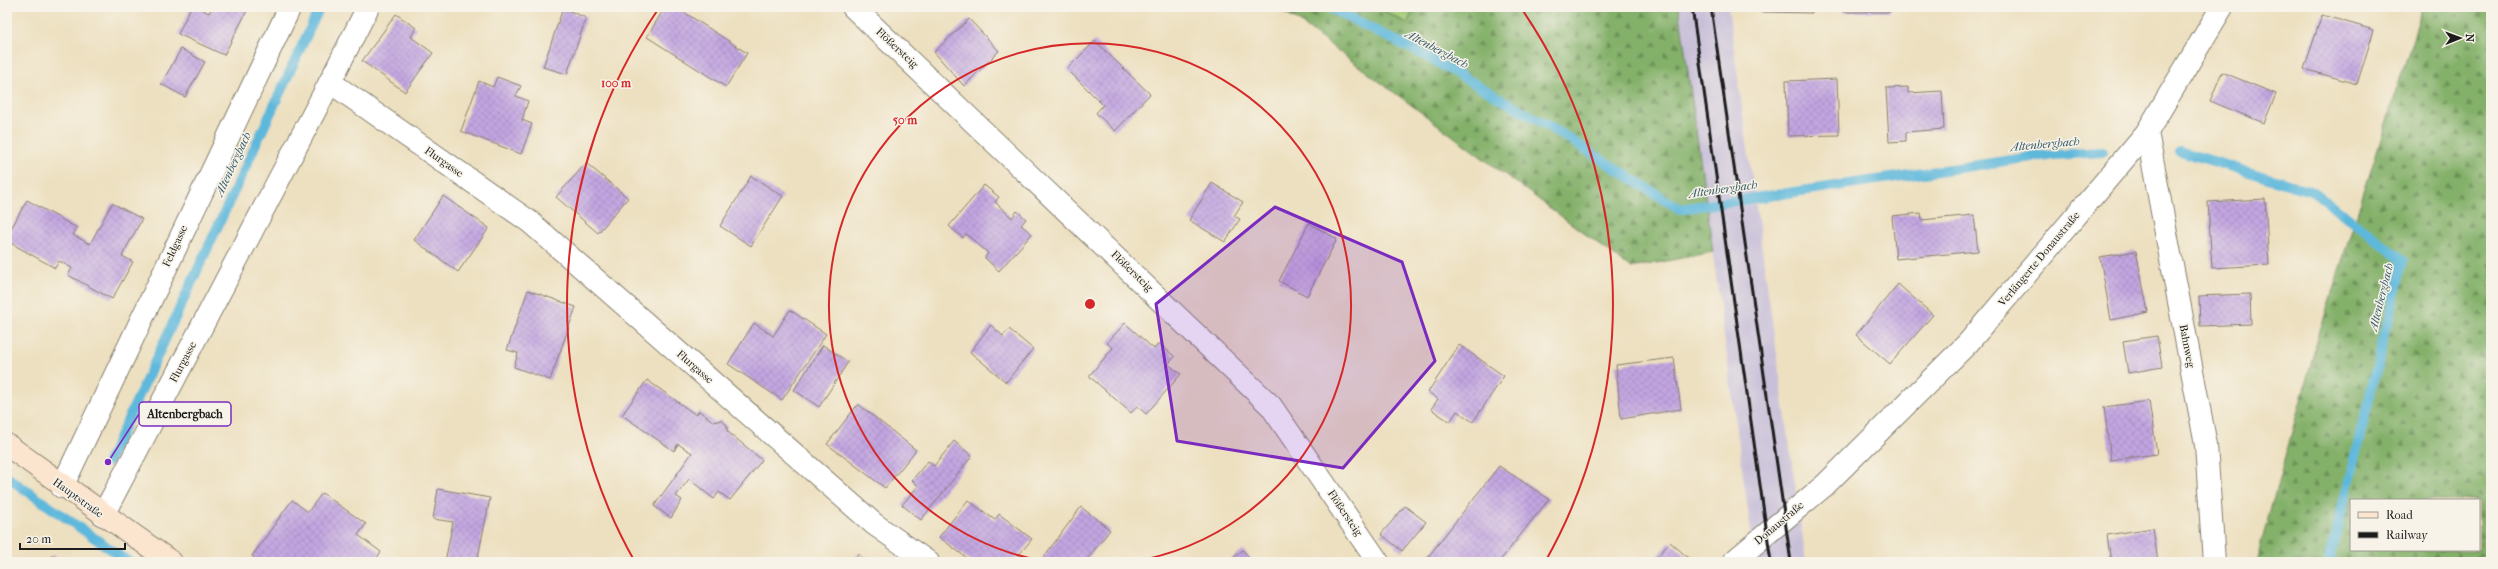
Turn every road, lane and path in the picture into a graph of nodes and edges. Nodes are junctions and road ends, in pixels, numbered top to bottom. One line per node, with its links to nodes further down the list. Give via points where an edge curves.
1 (290, 7): 9 (street, Feldgasse)
2 (368, 7): 5 (street)
3 (853, 7): 13 (street, Flößersteig, via 1271,406)
4 (2222, 7): 6 (street, Verlängerte Donaustraße)
5 (330, 82): 10 (street, Flurgasse); 12 (street, Flurgasse, via 530,222 874,524)
6 (2147, 132): 8 (street, Verlängerte Donaustraße, via 1968,343); 15 (street, Bahnweg, via 2206,445)
7 (7, 445): 9 (main road, Hauptstraße)
8 (1825, 485): 14 (street, Donaustraße)
9 (62, 486): 10 (main road, Hauptstraße)
10 (103, 515): 11 (main road, Hauptstraße)
11 (171, 562)
12 (928, 562)
13 (1378, 562)
14 (1734, 562)
15 (2214, 562)

